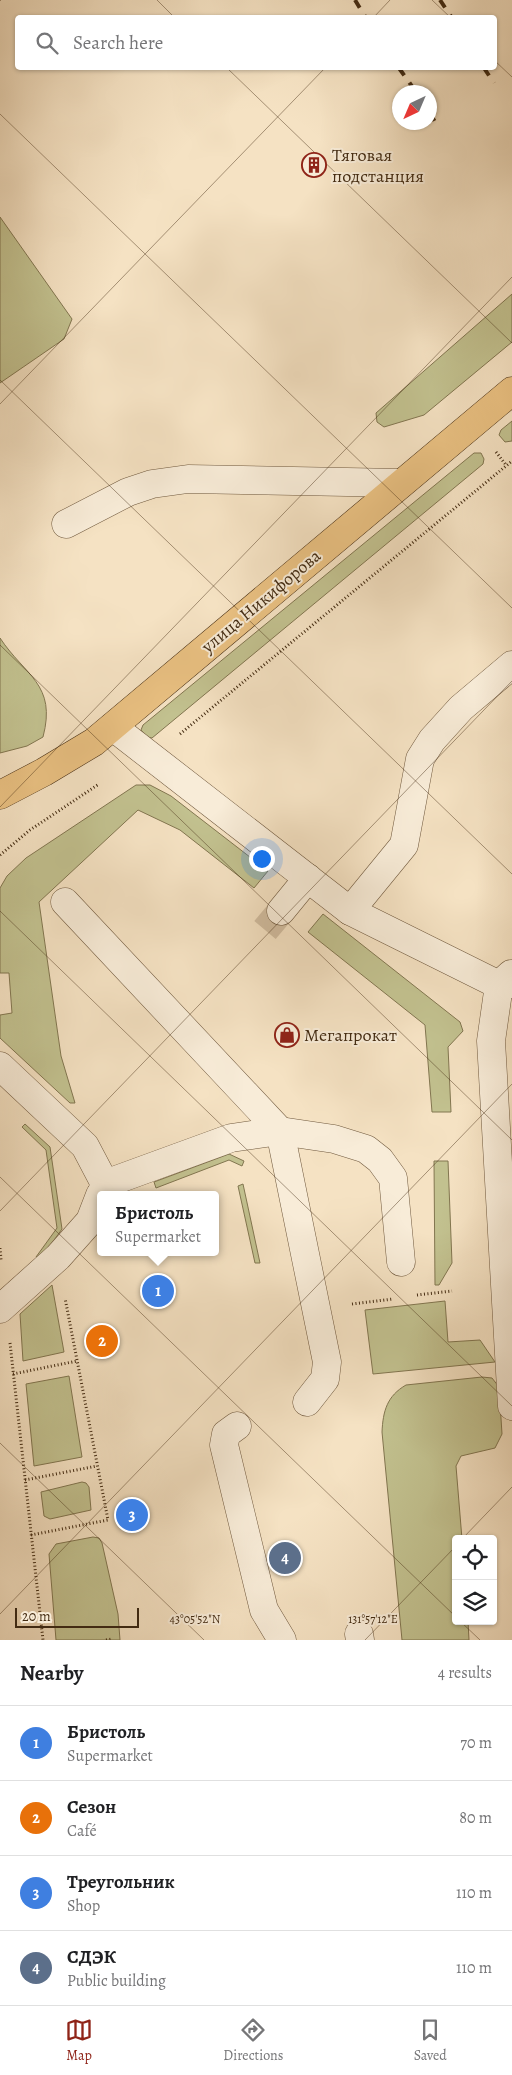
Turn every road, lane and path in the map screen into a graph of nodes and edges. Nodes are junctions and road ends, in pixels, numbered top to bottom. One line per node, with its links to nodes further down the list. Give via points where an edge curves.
1 (512, 391): 3 (main road, улица Никифорова)
2 (512, 461): 7 (path)
3 (400, 483): 4 (lane, via 188,479 152,484 128,492); 6 (main road, улица Никифорова)
4 (66, 524)
5 (512, 665): 14 (lane, via 461,708 432,740 420,759 404,844)
6 (113, 727): 9 (main road, улица Никифорова, via 94,742); 11 (lane)
7 (177, 736)
8 (100, 783): 10 (path, via 30,830)
9 (0, 795)
10 (0, 855)
11 (308, 878): 13 (lane); 14 (lane)
12 (65, 902): 18 (lane)
13 (281, 911)
14 (350, 911): 15 (lane)
15 (508, 981): 16 (lane)
16 (502, 1040): 27 (lane)
17 (0, 1066): 19 (lane, via 85,1146)
18 (280, 1131): 19 (lane, via 231,1138); 22 (lane, via 334,1139 366,1149 380,1160 393,1178); 29 (lane)
19 (102, 1191)
20 (97, 1204): 28 (lane, via 90,1221 58,1257)
21 (0, 1248): 28 (path)
22 (401, 1262)
23 (452, 1291): 25 (path)
24 (64, 1294): 30 (path)
25 (412, 1296)
26 (402, 1297): 29 (path)
27 (509, 1304): 33 (lane)
28 (3, 1306): 31 (path)
29 (317, 1309): 32 (lane, via 328,1362 325,1379)
30 (77, 1361): 31 (path); 35 (path)
31 (13, 1374): 36 (path)
32 (307, 1402)
33 (512, 1406)
34 (236, 1426): 41 (lane, via 226,1434 224,1445 264,1610)
35 (97, 1466): 36 (path); 37 (path, via 108,1520)
36 (25, 1480): 37 (path)
37 (31, 1535): 39 (path)
38 (112, 1639): 40 (path)
39 (43, 1640)
40 (106, 1640)
41 (282, 1640)

